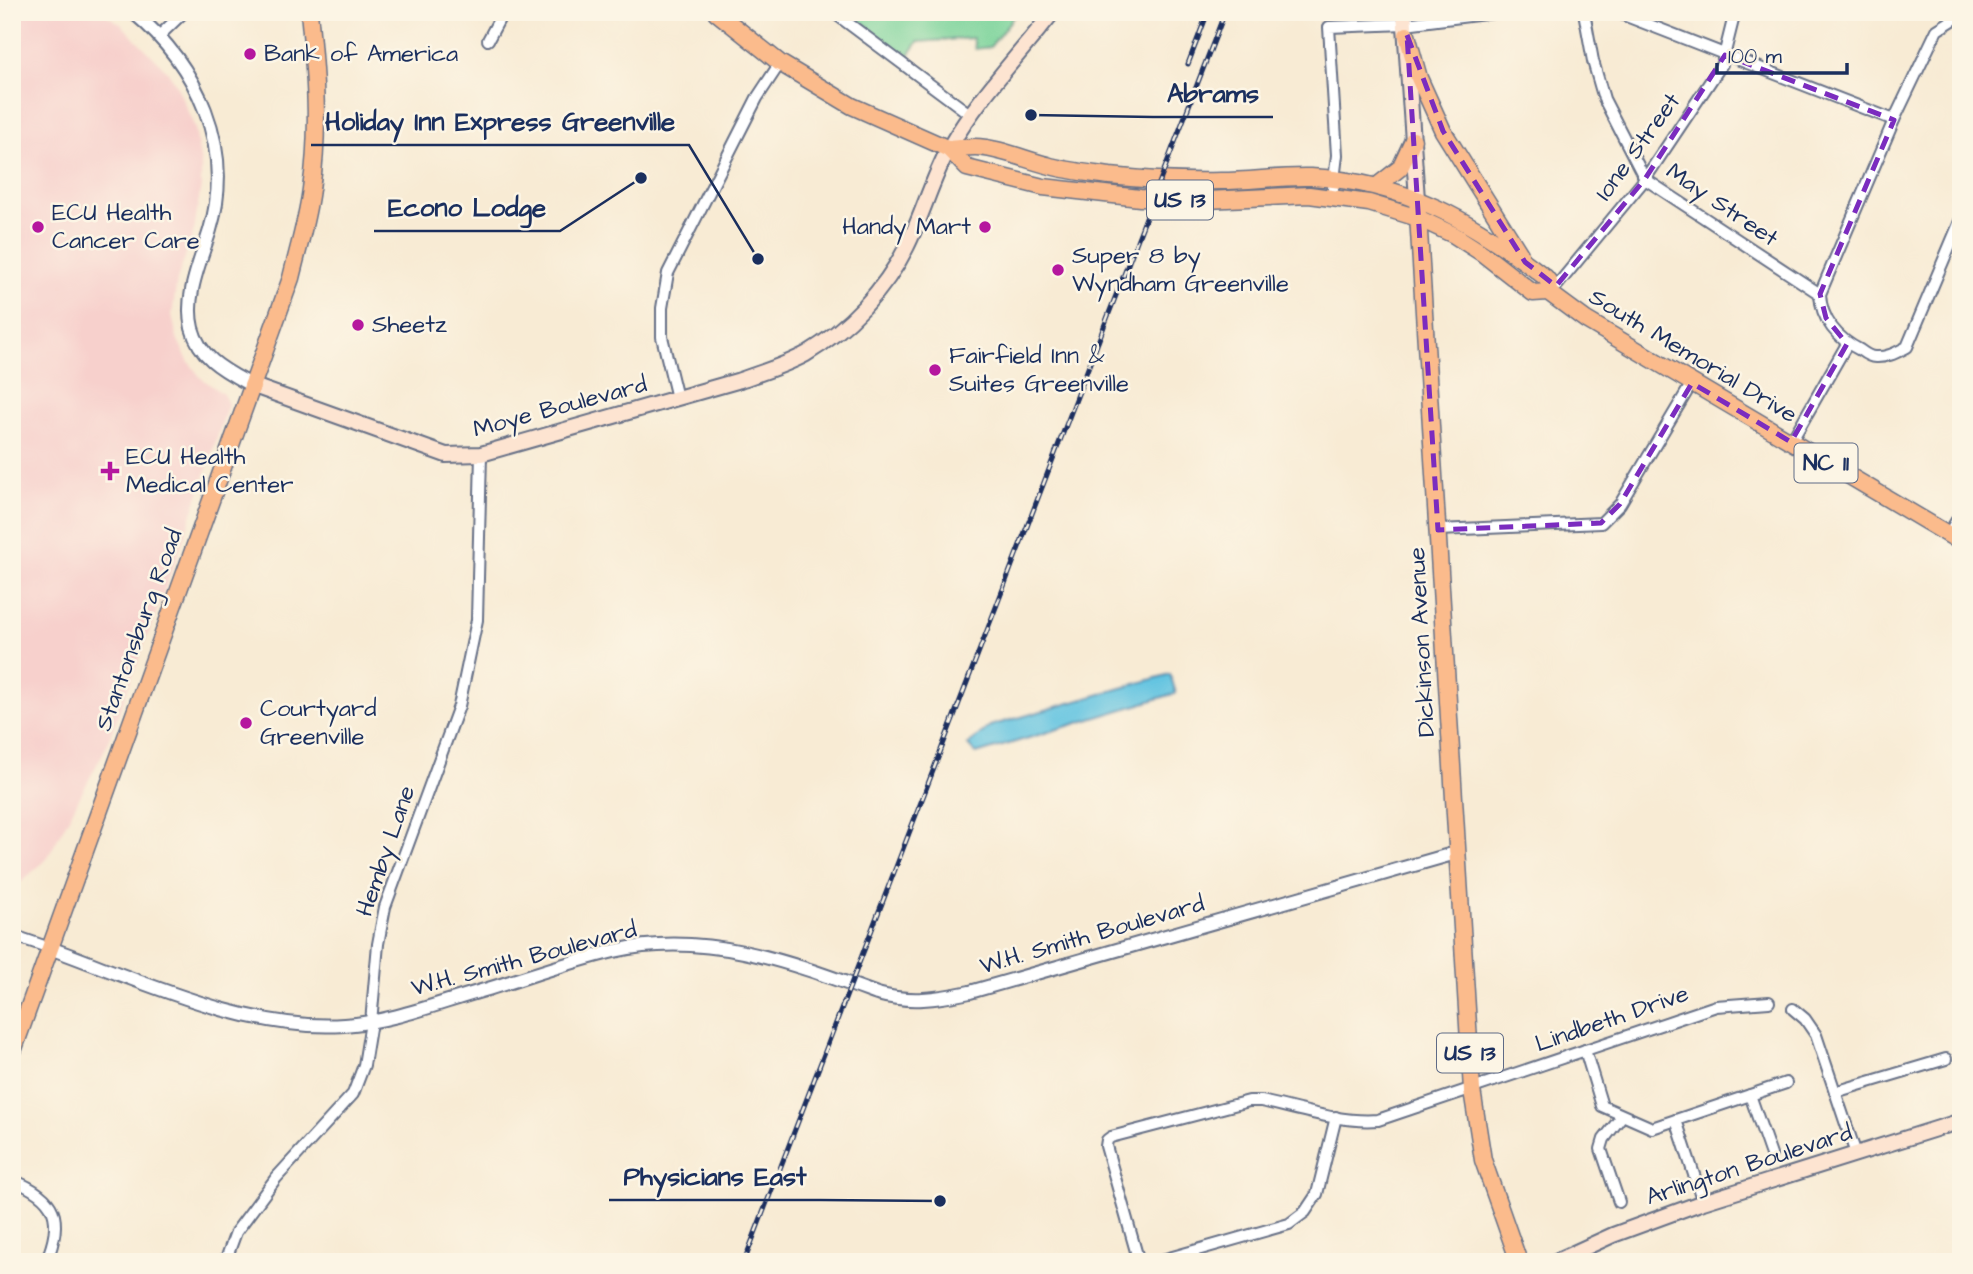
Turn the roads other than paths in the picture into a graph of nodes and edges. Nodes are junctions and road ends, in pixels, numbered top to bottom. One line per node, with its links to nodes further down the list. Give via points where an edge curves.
1 (133, 12): 14 (street, Moye Boulevard)
2 (184, 12): 14 (street)
3 (309, 12): 34 (main road, Stantonsburg Road, via 317,117 311,190 290,278)
4 (503, 12): 15 (street)
5 (716, 12): 17 (main road, South Memorial Drive / US 13)
6 (833, 12): 18 (street)
7 (1053, 12): 18 (main road, Moye Boulevard)
8 (1501, 12): 13 (street)
9 (1584, 12): 23 (street, May Street, via 1604,99)
10 (1616, 12): 16 (street)
11 (1735, 12): 16 (street, Ione Street)
12 (1961, 15): 19 (street, via 1937,30)
13 (1405, 24): 20 (main road, Dickinson Avenue); 22 (street, via 1329,27 1337,146); 29 (main road, via 1419,78 1443,131)
14 (159, 36): 34 (street, Moye Boulevard, via 197,90 215,149 217,196 192,293 192,329 220,369)
15 (488, 40)
16 (1725, 55): 19 (street); 23 (street, Ione Street)
17 (780, 63): 21 (main road, South Memorial Drive / US 13, via 852,106); 35 (street, via 753,106 668,273 662,337)
18 (971, 115): 21 (main road, Moye Boulevard)
19 (1894, 120): 31 (street)
20 (1413, 140): 24 (main road, via 1400,169); 26 (main road, Dickinson Avenue)
21 (949, 149): 22 (main road, South Memorial Drive / US 13, via 977,146 1051,166 1160,180); 25 (main road, South Memorial Drive / US 13, via 967,168 1069,191 1181,200); 35 (main road, Moye Boulevard, via 899,260 854,318 806,354 776,368)
22 (1333, 179): 24 (main road, South Memorial Drive / US 13); 25 (street)
23 (1645, 179): 30 (street, Ione Street); 31 (street, May Street)
24 (1377, 186): 26 (main road, South Memorial Drive / US 13)
25 (1332, 197): 27 (main road, South Memorial Drive / US 13)
26 (1417, 199): 27 (main road, Dickinson Avenue / US 13); 29 (main road, South Memorial Drive / NC 11, via 1473,226)
27 (1418, 218): 30 (main road, South Memorial Drive / NC 11, via 1469,245 1533,293); 39 (main road, Dickinson Avenue / US 13)
28 (1961, 219): 32 (street, via 1907,347 1874,357)
29 (1525, 262): 30 (main road, South Memorial Drive / NC 11, via 1549,282)
30 (1549, 293): 33 (main road, South Memorial Drive / NC 11)
31 (1820, 294): 32 (street, via 1829,324)
32 (1847, 344): 36 (street)
33 (1692, 383): 36 (main road, South Memorial Drive / NC 11); 39 (street, via 1620,504 1601,523)
34 (251, 385): 37 (main road, Moye Boulevard, via 446,455); 43 (main road, Stantonsburg Road)
35 (677, 398): 37 (main road, Moye Boulevard)
36 (1791, 442): 40 (main road, South Memorial Drive / NC 11)
37 (481, 454): 46 (street, Hemby Lane, via 477,620 459,706 385,907)
38 (1961, 513): 40 (street)
39 (1438, 530): 41 (main road, Dickinson Avenue / US 13)
40 (1954, 539)
41 (1456, 853): 46 (street, W.H. Smith Boulevard, via 929,1000 896,999 747,951 676,944 615,951); 51 (main road, Dickinson Avenue / US 13)
42 (12, 935): 43 (street)
43 (50, 948): 46 (street, W.H. Smith Boulevard, via 199,1002 280,1023 343,1026); 48 (main road, Stantonsburg Road)
44 (1769, 1002): 47 (street, Lindbeth Drive, via 1716,1006)
45 (1793, 1009): 52 (street, via 1816,1035)
46 (372, 1022): 64 (street, Hemby Lane, via 353,1094 262,1195 236,1232)
47 (1585, 1050): 51 (street, Lindbeth Drive); 54 (street, via 1602,1106)
48 (12, 1054)
49 (1945, 1059): 52 (street)
50 (1786, 1083): 53 (street)
51 (1472, 1090): 55 (street, Lindbeth Drive, via 1378,1120); 67 (main road, Dickinson Avenue / US 13, via 1483,1160)
52 (1835, 1092): 58 (street)
53 (1750, 1095): 56 (street); 59 (street)
54 (1622, 1116): 56 (street, via 1653,1128); 61 (street, via 1601,1149)
55 (1336, 1117): 65 (street, Lindbeth Drive, via 1249,1101 1107,1140); 66 (street, via 1317,1194 1298,1218 1274,1229)
56 (1676, 1120): 62 (street)
57 (1961, 1121): 58 (main road, Arlington Boulevard)
58 (1856, 1154): 62 (main road, Arlington Boulevard)
59 (1771, 1155)
60 (12, 1180): 63 (street, via 42,1194 54,1212 57,1233)
61 (1619, 1202)
62 (1703, 1202): 68 (main road, Arlington Boulevard)
63 (46, 1262)
64 (225, 1262)
65 (1139, 1262)
66 (1154, 1262)
67 (1519, 1262)
68 (1554, 1262)

